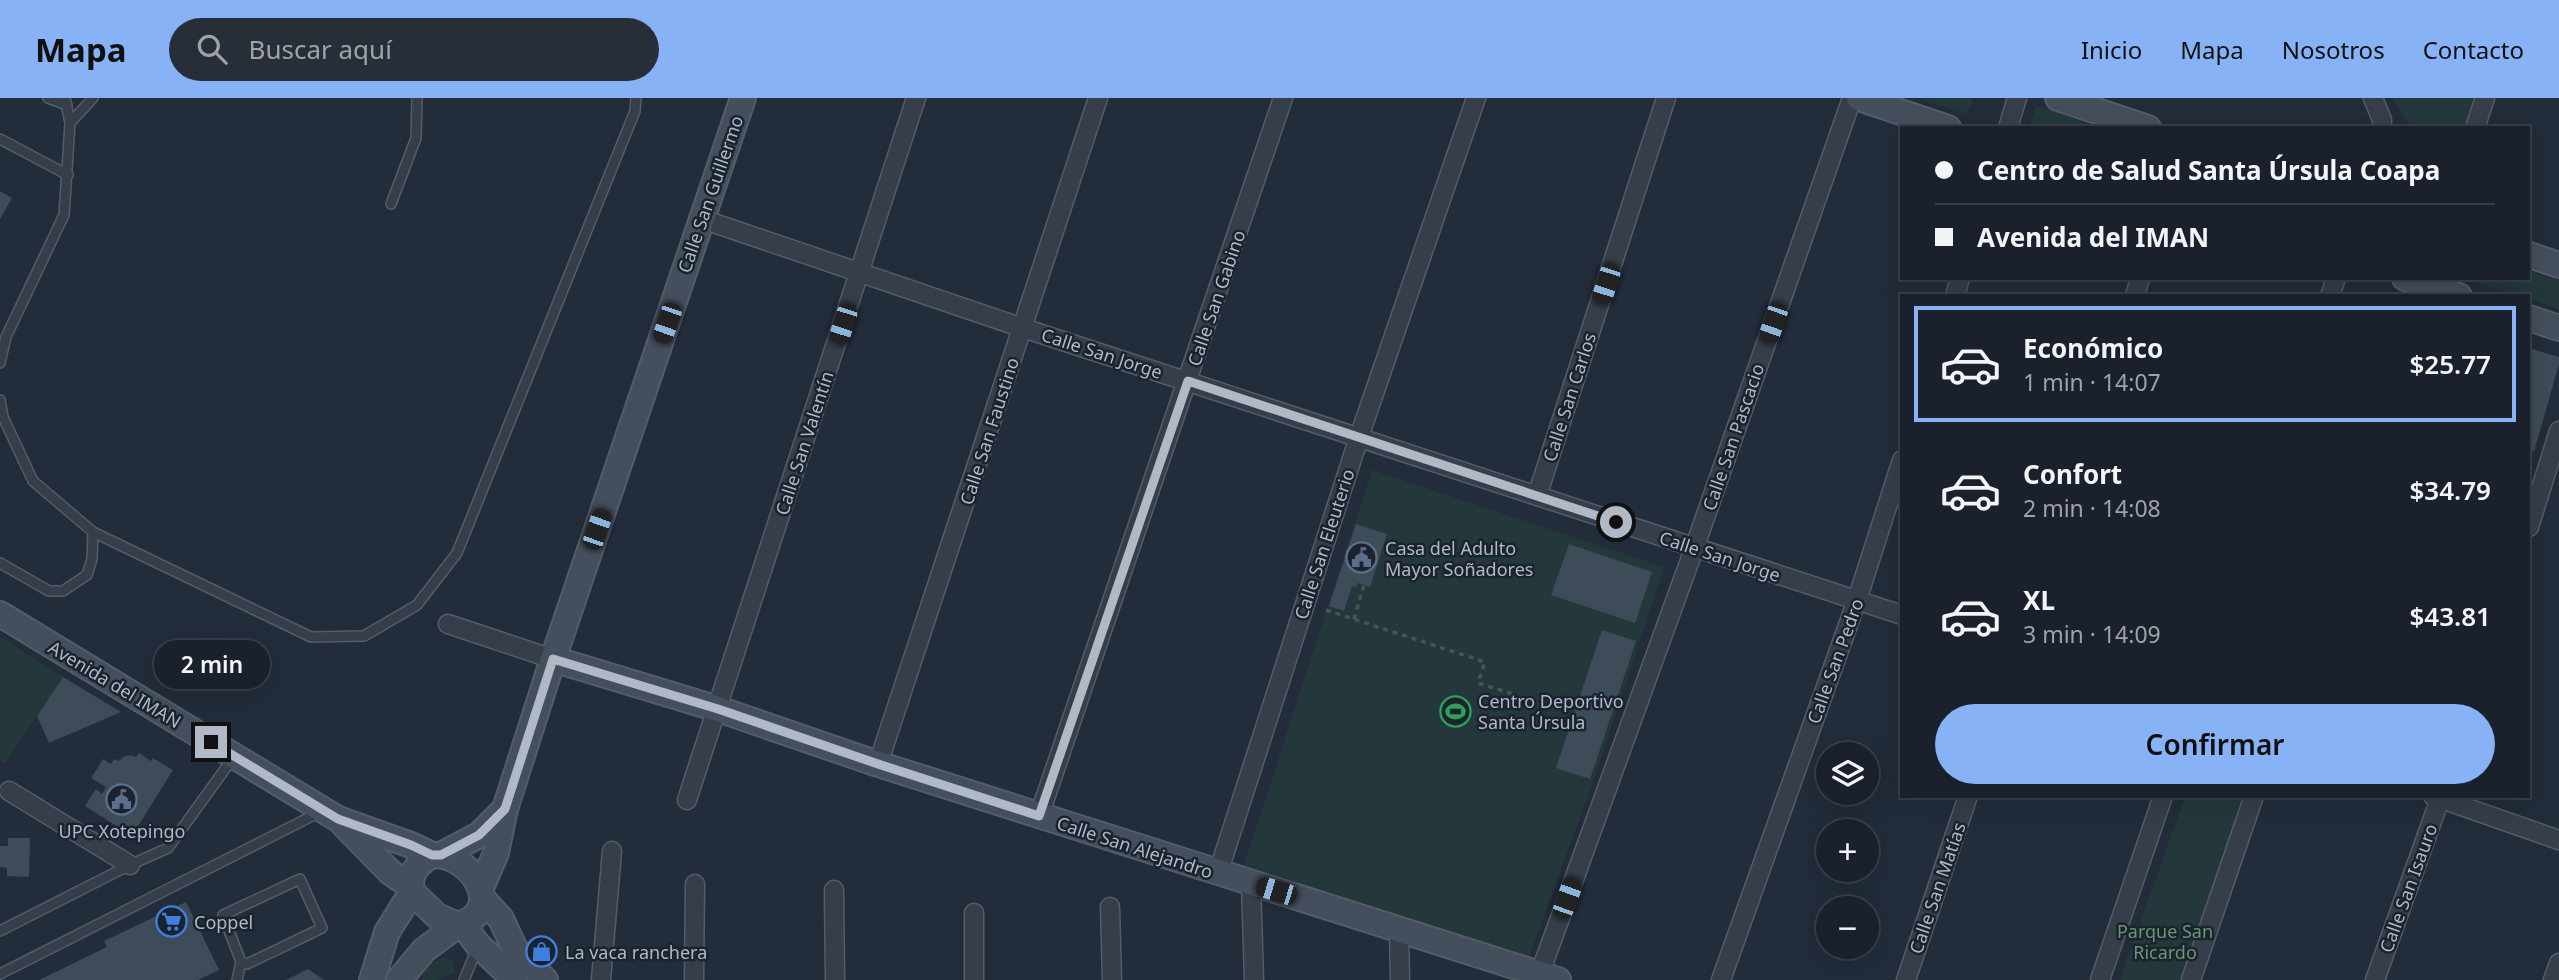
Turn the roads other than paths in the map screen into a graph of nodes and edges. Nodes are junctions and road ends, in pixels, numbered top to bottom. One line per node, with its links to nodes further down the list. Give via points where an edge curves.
1 (48, 98): 17 (lane)
2 (93, 98): 18 (lane)
3 (416, 98): 26 (lane, via 416,138)
4 (636, 98): 44 (lane, via 635,111 457,553 417,605 364,636 311,637)
5 (743, 98): 27 (street, Calle San Guillermo)
6 (916, 98): 30 (street, Calle San Valentín)
7 (1098, 98): 34 (street, Calle San Faustino)
8 (1283, 98): 37 (street, Calle San Gabino)
9 (1476, 98): 40 (street, Calle San Eleuterio)
10 (1666, 98): 42 (street, Calle San Carlos)
11 (1852, 98): 45 (street, Calle San Pascacio)
12 (1859, 98): 19 (street)
13 (2017, 98): 20 (street)
14 (2373, 98): 22 (street)
15 (2485, 98): 23 (street)
16 (2063, 99): 21 (street)
17 (66, 102): 18 (lane)
18 (70, 123): 25 (lane)
19 (1942, 126)
20 (2009, 126)
21 (2142, 126)
22 (2382, 126)
23 (2476, 126)
24 (0, 139): 25 (lane)
25 (68, 175): 36 (lane, via 64,215 6,337)
26 (391, 204)
27 (702, 219): 30 (street, Calle San Jorge); 51 (street, Calle San Guillermo)
28 (2530, 255): 29 (street)
29 (2559, 265)
30 (860, 273): 34 (street, Calle San Jorge); 52 (street, Calle San Valentín)
31 (2411, 280): 32 (street)
32 (2453, 294)
33 (2530, 318): 35 (street)
34 (1023, 328): 37 (street, Calle San Jorge); 54 (street, Calle San Faustino)
35 (2559, 328)
36 (0, 363)
37 (1188, 381): 40 (street, Calle San Jorge); 64 (street, Calle San Gabino)
38 (0, 400): 44 (lane, via 3,417 33,481)
39 (2559, 431): 43 (street)
40 (1359, 437): 42 (street, Calle San Jorge); 69 (street, Calle San Eleuterio)
41 (1900, 466): 47 (street, Calle San Pedro)
42 (1537, 496): 45 (street, Calle San Jorge)
43 (2530, 524)
44 (93, 532): 46 (lane, via 87,575 62,591 49,591)
45 (1695, 549): 47 (street, Calle San Jorge); 85 (street, Calle San Pascacio)
46 (0, 562)
47 (1857, 600): 49 (street, Calle San Jorge); 98 (street, Calle San Pedro)
48 (0, 614): 53 (street, Avenida del IMAN)
49 (1900, 614)
50 (448, 624): 51 (street)
51 (553, 659): 52 (street, Calle San Alejandro); 62 (street, Calle San Guillermo)
52 (718, 709): 54 (street, Calle San Alejandro); 61 (street, Calle San Valentín)
53 (234, 756): 63 (street, Avenida del IMAN); 68 (lane, via 169,848)
54 (878, 764): 64 (street, Calle San Alejandro)
55 (9, 790): 68 (street)
56 (1967, 798): 99 (street, Calle San Matías)
57 (2162, 798): 100 (street)
58 (2253, 798): 101 (street)
59 (2438, 798): 102 (street, Calle San Isauro)
60 (2441, 798): 65 (street)
61 (687, 800)
62 (505, 809): 67 (street, Calle San Guillermo, via 479,835); 74 (street, Calle San Guillermo)
63 (331, 815): 67 (street, Avenida del IMAN); 72 (street, Avenida del IMAN); 83 (lane)
64 (1039, 816): 69 (street, Calle San Alejandro)
65 (2559, 840)
66 (612, 851): 84 (street)
67 (437, 855): 72 (street, via 419,863 412,873); 74 (street, via 466,867)
68 (130, 865): 79 (lane)
69 (1218, 873): 71 (street, Calle San Alejandro)
70 (695, 884): 92 (street)
71 (1251, 884): 78 (street, Calle San Alejandro); 96 (street)
72 (411, 889): 77 (street, via 437,916); 87 (street, via 387,932)
73 (834, 890): 93 (street)
74 (482, 893): 77 (street, via 478,911); 91 (street, via 515,949)
75 (1110, 907): 95 (street)
76 (974, 913): 94 (street)
77 (460, 924): 80 (street); 88 (street, via 424,950)
78 (1399, 930): 85 (street, Calle San Alejandro); 97 (street)
79 (0, 931)
80 (478, 945): 89 (lane); 90 (street)
81 (241, 962): 81 (lane, via 223,915 300,879 322,928 247,964); 86 (lane)
82 (2559, 963): 103 (street)
83 (0, 974)
84 (601, 976)
85 (1546, 978)
86 (237, 980)
87 (372, 980)
88 (399, 980)
89 (464, 980)
90 (515, 980)
91 (545, 980)
92 (694, 980)
93 (835, 980)
94 (974, 980)
95 (1112, 980)
96 (1254, 980)
97 (1400, 980)
98 (1721, 980)
99 (1906, 980)
100 (2100, 980)
101 (2191, 980)
102 (2375, 980)
103 (2553, 980)

